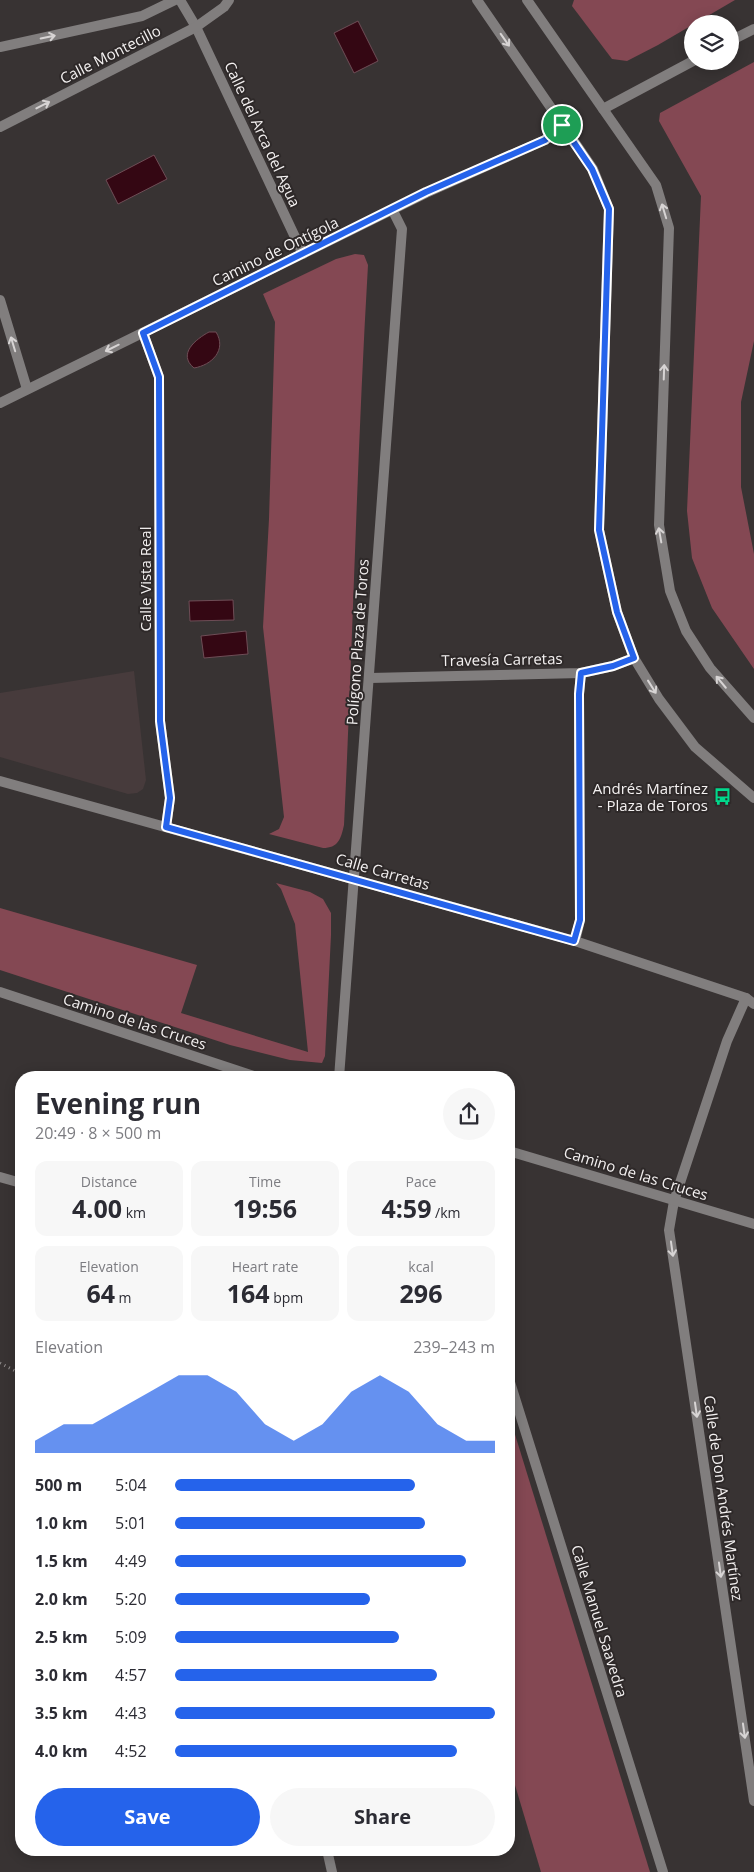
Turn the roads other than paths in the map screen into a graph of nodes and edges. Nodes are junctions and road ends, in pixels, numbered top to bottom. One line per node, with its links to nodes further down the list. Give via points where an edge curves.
1 (175, 0): 9 (street, one-way to 1, via 142,16)
2 (180, 0): 6 (street, Calle del Arca del Agua)
3 (229, 0): 6 (street, Calle Montecillo)
4 (477, 0): 12 (street, one-way to 12)
5 (527, 0): 11 (street)
6 (196, 27): 13 (street, Calle Montecillo, one-way to 6); 15 (street, Calle del Arca del Agua)
7 (754, 29): 8 (street)
8 (739, 36)
9 (0, 47)
10 (684, 66): 11 (street)
11 (603, 109): 23 (street, one-way to 11, via 695,646 670,591 658,525 669,228 656,185)
12 (562, 125): 14 (street, Camino de Ontígola, via 545,140 426,192); 20 (street, via 592,169 609,209 599,530 617,612)
13 (0, 127)
14 (392, 211): 15 (street, Camino de Ontígola); 22 (street, Polígono Plaza de Toros, via 402,229)
15 (302, 254): 17 (street, Camino de Ontígola)
16 (0, 300): 18 (street, one-way to 16)
17 (143, 333): 18 (street, Camino de Ontígola, one-way to 18); 26 (street, Calle Vista Real, via 159,377 160,721 170,798)
18 (27, 388): 19 (street, Camino de Ontígola)
19 (0, 403)
20 (634, 658): 21 (street, Travesía Carretas); 25 (street, one-way to 25, via 659,699 695,746)
21 (581, 673): 22 (street, Travesía Carretas); 28 (street, via 580,920)
22 (370, 678): 27 (street, Polígono Plaza de Toros)
23 (754, 718)
24 (0, 781): 26 (street, Calle Carretas)
25 (754, 798)
26 (166, 827): 27 (street, Calle Carretas)
27 (355, 878): 28 (street, Calle Carretas); 32 (street, Polígono Plaza de Toros)
28 (574, 941): 30 (street, Calle Carretas)
29 (0, 992): 31 (street, Camino de las Cruces)
30 (750, 1001): 36 (street, Calle de Don Andrés Martínez, via 727,1042)
31 (239, 1071)
32 (340, 1071)
33 (515, 1153): 36 (street, Camino de las Cruces)
34 (0, 1177): 35 (street)
35 (15, 1181)
36 (674, 1201): 37 (street, Camino de las Cruces); 39 (street, Calle de Don Andrés Martínez, one-way to 39, via 669,1230)
37 (754, 1224)
38 (515, 1398): 42 (street, Calle Manuel Saavedra)
39 (754, 1801)
40 (328, 1856): 41 (street)
41 (332, 1872)
42 (663, 1872)

